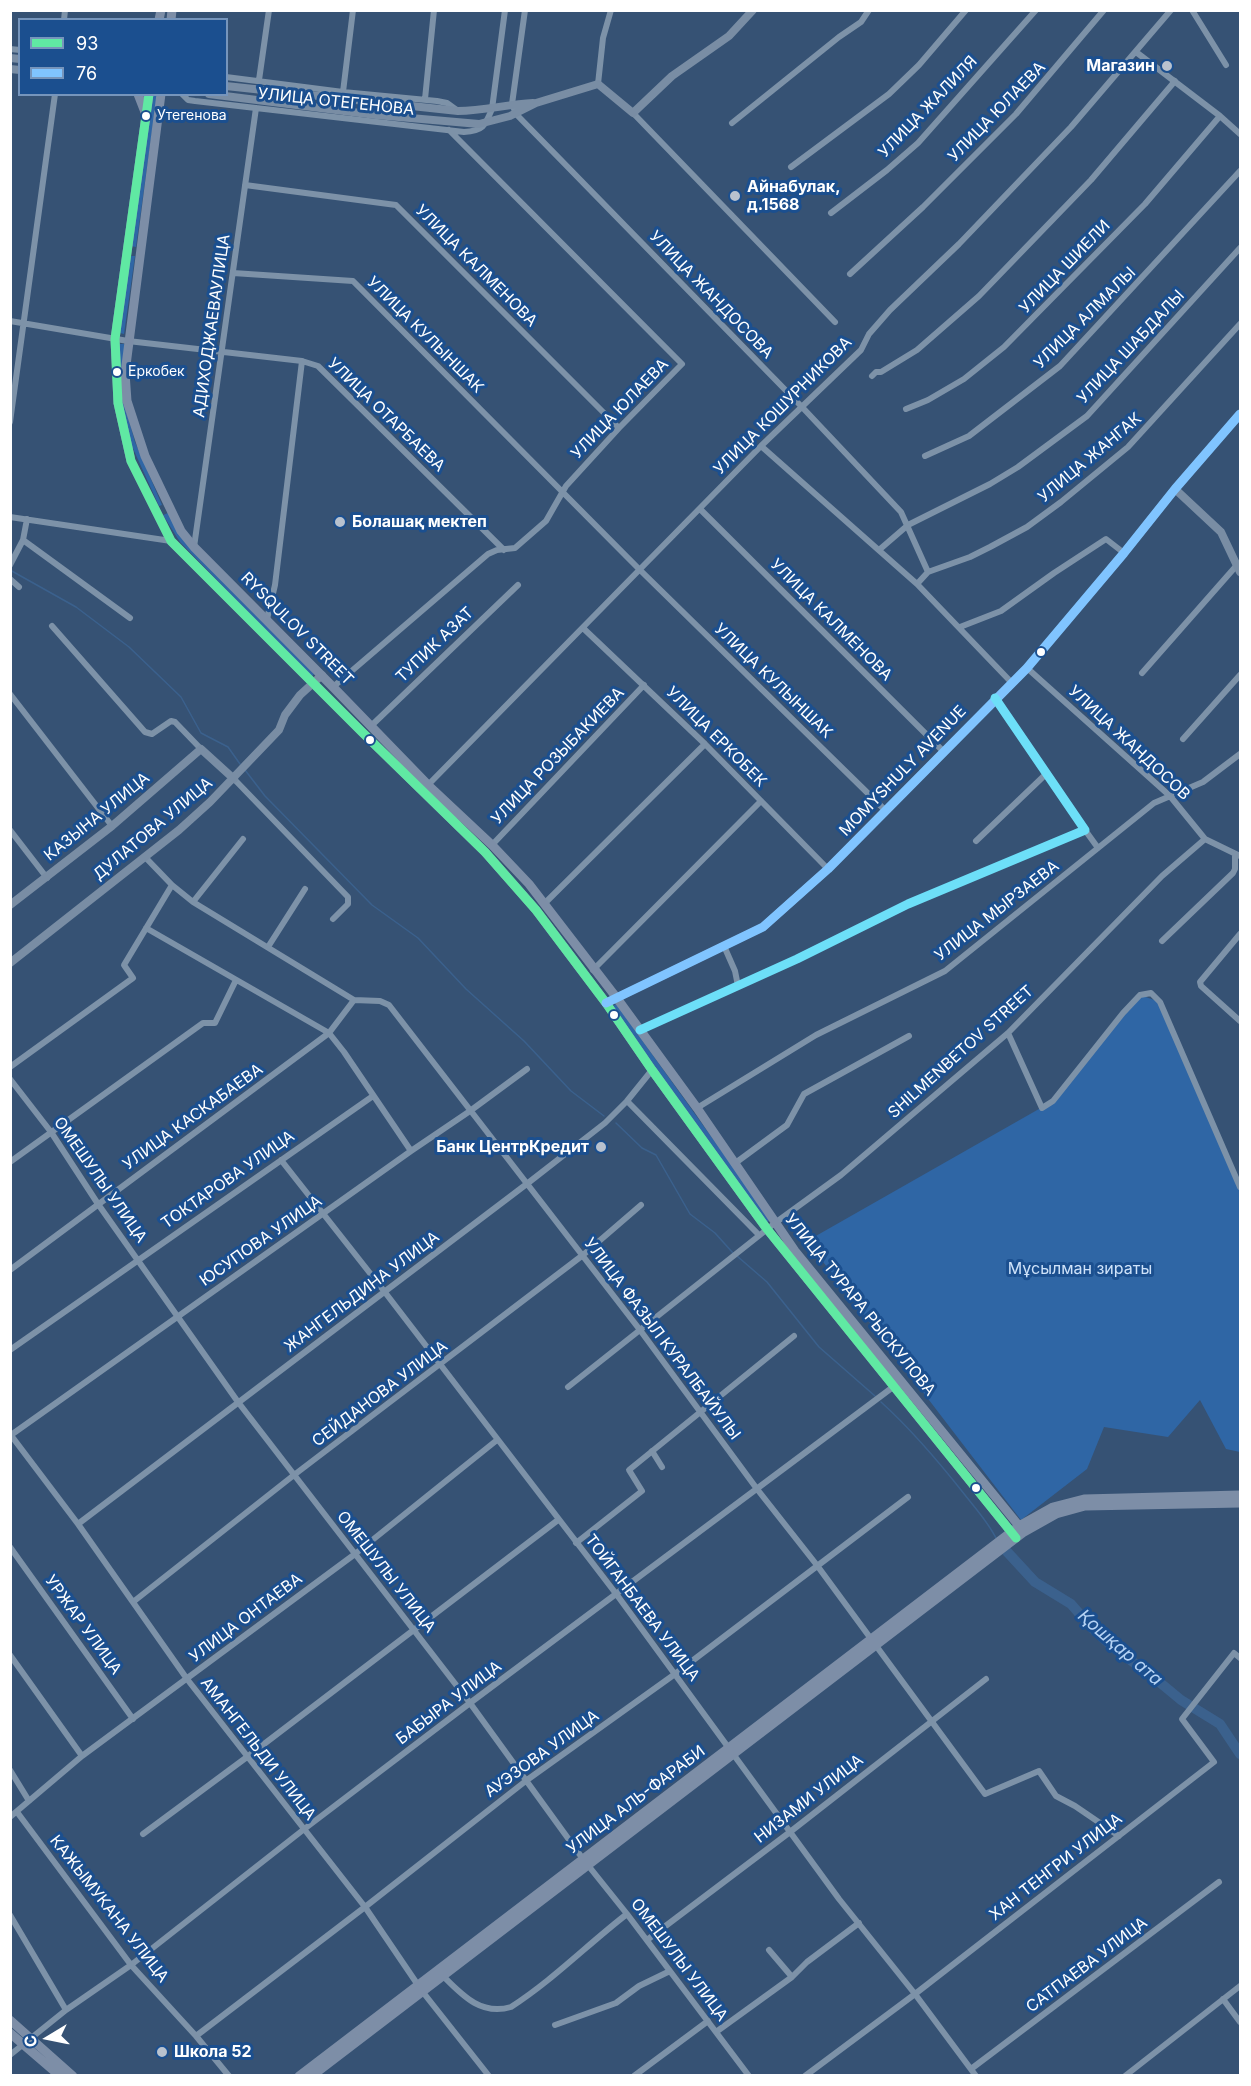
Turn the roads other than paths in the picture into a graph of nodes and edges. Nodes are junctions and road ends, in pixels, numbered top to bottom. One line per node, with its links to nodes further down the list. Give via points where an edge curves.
1 (268, 10): 17 (street)
2 (353, 10): 21 (street)
3 (434, 10): 28 (street)
4 (505, 10): 32 (street)
5 (525, 10): 30 (street, УЛИЦА ЖАНДОСОВА)
6 (611, 10): 19 (street, via 603,38)
7 (869, 10): 39 (street, via 861,22)
8 (966, 10): 42 (street, via 889,94)
9 (1036, 10): 45 (street, УЛИЦА ЖАЛИЛЯ, via 918,143)
10 (1104, 10): 50 (street, УЛИЦА ЮЛАЕВА, via 1016,114)
11 (1171, 10): 14 (street, УЛИЦА КОШУРНИКОВА)
12 (1192, 10): 15 (street)
13 (749, 12): 34 (street, via 729,36 672,76)
14 (1136, 52): 18 (street); 60 (street, УЛИЦА КОШУРНИКОВА, via 1071,127 890,310 861,350)
15 (1226, 65)
16 (228, 77): 17 (street, УЛИЦА ОТЕГЕНОВА)
17 (259, 80): 21 (street, УЛИЦА ОТЕГЕНОВА)
18 (1175, 81): 37 (street); 59 (street, via 1091,180 979,296 917,350)
19 (598, 84): 29 (street, УЛИЦА ОТЕГЕНОВА); 34 (street)
20 (228, 86): 33 (street, УЛИЦА ОТЕГЕНОВА)
21 (343, 92): 28 (street, УЛИЦА ОТЕГЕНОВА)
22 (55, 96): 52 (street)
23 (139, 96): 36 (main road)
24 (149, 96): 36 (main road, RYSQULOV STREET)
25 (161, 96): 48 (main road, RYSQULOV STREET)
26 (184, 96): 31 (street, УЛИЦА ОТЕГЕНОВА, via 188,100)
27 (225, 96): 38 (street, УЛИЦА ОТЕГЕНОВА, via 456,123)
28 (425, 99): 33 (street, УЛИЦА ОТЕГЕНОВА, via 447,103)
29 (537, 103): 30 (street, УЛИЦА ОТЕГЕНОВА); 35 (street, УЛИЦА ОТЕГЕНОВА)
30 (512, 104): 32 (street, УЛИЦА ОТЕГЕНОВА); 35 (street, УЛИЦА ЖАНДОСОВА)
31 (256, 108): 40 (street, УЛИЦА ОТЕГЕНОВА); 44 (street, АДИХОДЖАЕВАУЛИЦА)
32 (492, 110): 33 (street, УЛИЦА ОТЕГЕНОВА); 38 (street)
33 (458, 111)
34 (633, 113): 53 (street)
35 (516, 114): 38 (street, УЛИЦА ОТЕГЕНОВА); 60 (street, УЛИЦА ЖАНДОСОВА)
36 (146, 116): 47 (main road, RYSQULOV STREET)
37 (1220, 116): 41 (street); 61 (street, УЛИЦА ШИЕЛИ, via 1144,204 1028,325 964,379)
38 (486, 122): 40 (street, УЛИЦА ОТЕГЕНОВА, via 475,131)
39 (732, 123)
40 (449, 130): 64 (street, УЛИЦА ЮЛАЕВА, via 682,364)
41 (1240, 134)
42 (791, 167)
43 (1240, 171): 66 (street, УЛИЦА АЛМАЛЫ, via 1060,366 969,436)
44 (245, 185): 49 (street, АДИХОДЖАЕВАУЛИЦА); 64 (street, УЛИЦА КАЛМЕНОВА, via 396,205)
45 (831, 213)
46 (1240, 248): 74 (street, УЛИЦА ШАБДАЛЫ, via 1087,416 990,484)
47 (127, 252): 48 (main road); 55 (main road, RYSQULOV STREET)
48 (140, 254): 56 (main road, RYSQULOV STREET)
49 (233, 273): 57 (street, АДИХОДЖАЕВАУЛИЦА); 68 (street, УЛИЦА КУЛЫНШАК, via 353,281)
50 (850, 274)
51 (10, 321): 52 (street)
52 (23, 322): 55 (street); 63 (street)
53 (835, 322)
54 (1240, 324): 84 (street, УЛИЦА ЖАНГАК, via 1128,447 1060,502 1027,527 990,547)
55 (115, 339): 56 (street); 71 (main road, RYSQULOV STREET, via 118,403 130,461)
56 (128, 340): 57 (street); 69 (main road, RYSQULOV STREET, via 127,401 146,460)
57 (223, 352): 58 (street, УЛИЦА ОТАРБАЕВА); 77 (street, АДИХОДЖАЕВАУЛИЦА)
58 (302, 361): 78 (street, УЛИЦА ОТАРБАЕВА, via 318,366); 90 (street, via 275,585)
59 (872, 376)
60 (802, 407): 65 (street, УЛИЦА КОШУРНИКОВА); 74 (street, УЛИЦА ЖАНДОСОВА, via 901,512)
61 (906, 409)
62 (1240, 414): 67 (street, MOMYSHULY AVENUE)
63 (10, 422)
64 (619, 428): 68 (street, УЛИЦА ЮЛАЕВА)
65 (761, 446): 70 (street, УЛИЦА КОШУРНИКОВА); 79 (street)
66 (926, 456)
67 (1175, 489): 80 (street, MOMYSHULY AVENUE); 82 (street, via 1221,532)
68 (563, 492): 78 (street, УЛИЦА ЮЛАЕВА, via 546,521 515,548); 83 (street, УЛИЦА КУЛЫНШАК)
69 (170, 508): 71 (main road); 77 (main road, RYSQULOV STREET)
70 (700, 509): 83 (street, УЛИЦА КОШУРНИКОВА); 108 (street, УЛИЦА КАЛМЕНОВА)
71 (157, 514): 76 (main road, RYSQULOV STREET)
72 (10, 517): 73 (street)
73 (27, 519): 75 (street); 76 (street)
74 (908, 525): 79 (street, УЛИЦА ШАБДАЛЫ); 84 (street, УЛИЦА ЖАНДОСОВА)
75 (23, 540): 81 (street); 89 (street)
76 (171, 541): 99 (main road, RYSQULOV STREET)
77 (194, 547): 90 (main road, RYSQULOV STREET)
78 (504, 550): 101 (street, УЛИЦА ЮЛАЕВА, via 488,554)
79 (879, 550): 86 (street)
80 (1124, 553): 92 (street, via 1106,539 1001,611); 94 (street, MOMYSHULY AVENUE)
81 (10, 565)
82 (1239, 568): 95 (street)
83 (640, 570): 93 (street, УЛИЦА КОШУРНИКОВА); 115 (street, УЛИЦА КУЛЫНШАК)
84 (928, 572): 86 (street)
85 (10, 579): 88 (street)
86 (917, 584): 92 (street)
87 (518, 585): 104 (street, ТУПИК АЗАТ)
88 (19, 587)
89 (130, 618)
90 (267, 619): 96 (main road, RYSQULOV STREET)
91 (52, 626): 107 (street, via 145,732 152,734 175,722)
92 (960, 627): 98 (street)
93 (583, 628): 100 (street, УЛИЦА ЕРКОБЕК); 112 (street, УЛИЦА КОШУРНИКОВА)
94 (1027, 668): 98 (street, MOMYSHULY AVENUE); 113 (street, УЛИЦА ЖАНДОСОВ)
95 (1142, 673)
96 (322, 675): 99 (street, ДУЛАТОВА УЛИЦА); 101 (main road, RYSQULOV STREET)
97 (1240, 675): 105 (street)
98 (1012, 682): 103 (street, MOMYSHULY AVENUE)
99 (313, 683): 111 (street, ДУЛАТОВА УЛИЦА, via 285,715 279,730); 133 (main road, RYSQULOV STREET)
100 (644, 685): 106 (street, УЛИЦА ЕРКОБЕК); 122 (street, УЛИЦА РОЗЫБАКИЕВА)
101 (333, 687): 104 (main road, RYSQULOV STREET)
102 (10, 694): 116 (street)
103 (995, 698): 108 (street, MOMYSHULY AVENUE); 110 (street)
104 (371, 726): 112 (main road, RYSQULOV STREET)
105 (1183, 739)
106 (705, 744): 114 (street, УЛИЦА ЕРКОБЕК); 136 (street)
107 (201, 749): 111 (street); 116 (street, КАЗЫНА УЛИЦА)
108 (943, 751): 115 (street, MOMYSHULY AVENUE)
109 (1240, 754): 113 (street, УЛИЦА МЫРЗАЕВА, via 1203,782)
110 (1046, 774): 118 (street); 121 (street)
111 (234, 779): 125 (street, ДУЛАТОВА УЛИЦА); 137 (street, via 348,897 348,904)
112 (428, 785): 122 (main road, RYSQULOV STREET)
113 (1170, 796): 120 (street, УЛИЦА ЖАНДОСОВ); 123 (street, УЛИЦА МЫРЗАЕВА, via 1154,803)
114 (761, 801): 126 (street, УЛИЦА ЕРКОБЕК); 144 (street)
115 (886, 811): 126 (street, MOMYSHULY AVENUE)
116 (112, 826): 129 (street, КАЗЫНА УЛИЦА)
117 (10, 830): 129 (street)
118 (1085, 830): 123 (street); 146 (street, via 908,903)
119 (243, 839): 134 (street)
120 (1205, 839): 124 (street, УЛИЦА ЖАНДОСОВ); 153 (street, SHILMENBETOV STREET, via 1162,876)
121 (976, 842)
122 (492, 845): 130 (main road, RYSQULOV STREET)
123 (1098, 848): 162 (street, УЛИЦА МЫРЗАЕВА, via 945,971 816,1035)
124 (1238, 855): 128 (street)
125 (146, 856): 131 (street, УЛИЦА ФАЗЫЛ КУРАЛБАЙУЛЫ); 143 (street, ДУЛАТОВА УЛИЦА)
126 (828, 869): 141 (street, MOMYSHULY AVENUE, via 764,927)
127 (1240, 871): 128 (street)
128 (1233, 873): 140 (street)
129 (47, 878): 135 (street, КАЗЫНА УЛИЦА)
130 (529, 884): 133 (main road); 136 (main road, RYSQULOV STREET)
131 (172, 885): 134 (street, УЛИЦА ФАЗЫЛ КУРАЛБАЙУЛЫ); 138 (street)
132 (305, 889): 142 (street)
133 (521, 892): 149 (main road, RYSQULOV STREET)
134 (193, 902): 142 (street, УЛИЦА ФАЗЫЛ КУРАЛБАЙУЛЫ)
135 (10, 904)
136 (544, 904): 144 (main road, RYSQULOV STREET)
137 (333, 919)
138 (146, 928): 145 (street); 155 (street, via 124,965 133,978)
139 (1240, 934): 150 (street, via 1200,982)
140 (1162, 941)
141 (724, 946): 146 (street); 147 (street, MOMYSHULY AVENUE)
142 (268, 947): 148 (street, УЛИЦА ФАЗЫЛ КУРАЛБАЙУЛЫ)
143 (10, 963)
144 (593, 970): 147 (main road, RYSQULOV STREET)
145 (236, 980): 152 (street); 164 (street, via 215,1023 203,1023)
146 (738, 986): 151 (street)
147 (616, 997): 149 (street, MOMYSHULY AVENUE); 151 (main road, RYSQULOV STREET)
148 (354, 1000): 152 (street, УЛИЦА КАСКАБАЕВА); 163 (street, УЛИЦА ФАЗЫЛ КУРАЛБАЙУЛЫ, via 389,1005)
149 (606, 1003): 157 (main road, RYSQULOV STREET)
150 (1240, 1021)
151 (640, 1030): 159 (main road, RYSQULOV STREET)
152 (329, 1033): 160 (street); 171 (street, УЛИЦА КАСКАБАЕВА)
153 (1008, 1033): 170 (street, via 1042,1108 1053,1101 1140,995 1151,993 1160,1002); 174 (street, SHILMENBETOV STREET, via 841,1176)
154 (909, 1036): 168 (street, via 804,1094 787,1125)
155 (10, 1067)
156 (527, 1068): 163 (street, ЮСУПОВА УЛИЦА)
157 (652, 1070): 161 (street, ЖАНГЕЛЬДИНА УЛИЦА); 174 (main road, RYSQULOV STREET)
158 (10, 1079): 164 (street, ОМЕШУЛЫ УЛИЦА)
159 (683, 1090): 162 (main road, УЛИЦА ТУРАРА РЫСКУЛОВА)
160 (372, 1096): 165 (street); 166 (street, ТОКТАРОВА УЛИЦА)
161 (627, 1101): 169 (street, ЖАНГЕЛЬДИНА УЛИЦА); 174 (street)
162 (697, 1108): 168 (main road, УЛИЦА ТУРАРА РЫСКУЛОВА)
163 (470, 1111): 165 (street, ЮСУПОВА УЛИЦА); 169 (street, УЛИЦА ФАЗЫЛ КУРАЛБАЙУЛЫ)
164 (51, 1132): 167 (street); 171 (street, ОМЕШУЛЫ УЛИЦА)
165 (411, 1151): 173 (street, ЮСУПОВА УЛИЦА)
166 (281, 1160): 173 (street, ТОЙГАНБАЕВА УЛИЦА); 176 (street, ТОКТАРОВА УЛИЦА)
167 (10, 1162)
168 (734, 1164): 174 (main road, УЛИЦА ТУРАРА РЫСКУЛОВА)
169 (528, 1184): 175 (street, УЛИЦА ФАЗЫЛ КУРАЛБАЙУЛЫ); 178 (street, ЖАНГЕЛЬДИНА УЛИЦА)
170 (1240, 1187)
171 (98, 1204): 176 (street, ОМЕШУЛЫ УЛИЦА); 177 (street, УЛИЦА КАСКАБАЕВА)
172 (641, 1205): 175 (street, СЕЙДАНОВА УЛИЦА)
173 (322, 1214): 178 (street, ТОЙГАНБАЕВА УЛИЦА); 179 (street, ЮСУПОВА УЛИЦА)
174 (767, 1229): 180 (street, SHILMENBETOV STREET); 185 (main road, RYSQULOV STREET); 199 (main road, УЛИЦА ТУРАРА РЫСКУЛОВА, via 803,1260)
175 (583, 1255): 180 (street, УЛИЦА ФАЗЫЛ КУРАЛБАЙУЛЫ); 183 (street, СЕЙДАНОВА УЛИЦА)
176 (138, 1259): 179 (street, ОМЕШУЛЫ УЛИЦА); 182 (street, ТОКТАРОВА УЛИЦА)
177 (10, 1270)
178 (384, 1291): 183 (street, ТОЙГАНБАЕВА УЛИЦА); 186 (street, ЖАНГЕЛЬДИНА УЛИЦА)
179 (178, 1316): 186 (street, ОМЕШУЛЫ УЛИЦА); 188 (street, ЮСУПОВА УЛИЦА)
180 (640, 1330): 184 (street, SHILMENBETOV STREET); 187 (street, УЛИЦА ФАЗЫЛ КУРАЛБАЙУЛЫ)
181 (794, 1336): 187 (street)
182 (10, 1350)
183 (441, 1365): 189 (street, ТОЙГАНБАЕВА УЛИЦА); 192 (street, СЕЙДАНОВА УЛИЦА)
184 (568, 1387)
185 (893, 1387): 193 (street, БАБЫРА УЛИЦА); 199 (main road, RYSQULOV STREET)
186 (238, 1402): 192 (street, ОМЕШУЛЫ УЛИЦА); 198 (street, ЖАНГЕЛЬДИНА УЛИЦА)
187 (701, 1412): 190 (street); 193 (street, УЛИЦА ФАЗЫЛ КУРАЛБАЙУЛЫ)
188 (11, 1434): 198 (street, АМАНГЕЛЬДИ УЛИЦА)
189 (497, 1440): 197 (street, ТОЙГАНБАЕВА УЛИЦА); 202 (street, УЛИЦА ОНТАЕВА)
190 (652, 1451): 191 (street); 200 (street, via 629,1470 642,1491)
191 (662, 1467)
192 (294, 1475): 202 (street, ОМЕШУЛЫ УЛИЦА); 205 (street, СЕЙДАНОВА УЛИЦА)
193 (757, 1489): 203 (street, УЛИЦА ФАЗЫЛ КУРАЛБАЙУЛЫ); 204 (street, БАБЫРА УЛИЦА)
194 (1240, 1496): 199 (main road, via 1084,1499 1053,1507)
195 (908, 1497): 203 (street, АУЭЗОВА УЛИЦА)
196 (1240, 1503): 199 (main road, via 1085,1506 1056,1514)
197 (558, 1520): 200 (street, ТОЙГАНБАЕВА УЛИЦА); 206 (street)
198 (78, 1524): 205 (street, АМАНГЕЛЬДИ УЛИЦА)
199 (1014, 1535): 207 (main road, УЛИЦА АЛЬ-ФАРАБИ)
200 (576, 1543): 204 (street, ТОЙГАНБАЕВА УЛИЦА)
201 (10, 1547): 214 (street, УРЖАР УЛИЦА)
202 (355, 1554): 206 (street, ОМЕШУЛЫ УЛИЦА); 212 (street, УЛИЦА ОНТАЕВА)
203 (816, 1564): 207 (street, УЛИЦА ФАЗЫЛ КУРАЛБАЙУЛЫ); 210 (street, АУЭЗОВА УЛИЦА)
204 (617, 1595): 210 (street, ТОЙГАНБАЕВА УЛИЦА); 213 (street, БАБЫРА УЛИЦА)
205 (133, 1602): 212 (street, АМАНГЕЛЬДИ УЛИЦА)
206 (413, 1629): 213 (street, ОМЕШУЛЫ УЛИЦА); 218 (street)
207 (873, 1642): 215 (street, УЛИЦА ФАЗЫЛ КУРАЛБАЙУЛЫ); 216 (main road, УЛИЦА АЛЬ-ФАРАБИ)
208 (10, 1655): 217 (street)
209 (1240, 1658): 227 (street, ХАН ТЕНГРИ УЛИЦА, via 1234,1653 1182,1719 1214,1762)
210 (675, 1674): 216 (street, ТОЙГАНБАЕВА УЛИЦА); 220 (street, АУЭЗОВА УЛИЦА)
211 (986, 1678): 215 (street, НИЗАМИ УЛИЦА)
212 (187, 1679): 214 (street, УЛИЦА ОНТАЕВА); 218 (street, АМАНГЕЛЬДИ УЛИЦА)
213 (470, 1703): 220 (street, ОМЕШУЛЫ УЛИЦА); 224 (street, БАБЫРА УЛИЦА)
214 (133, 1719): 217 (street, УЛИЦА ОНТАЕВА)
215 (931, 1721): 225 (street, НИЗАМИ УЛИЦА); 227 (street, УЛИЦА ФАЗЫЛ КУРАЛБАЙУЛЫ, via 985,1794 1039,1771 1056,1796)
216 (731, 1751): 225 (street, ТОЙГАНБАЕВА УЛИЦА); 228 (main road, УЛИЦА АЛЬ-ФАРАБИ)
217 (82, 1756): 221 (street, УЛИЦА ОНТАЕВА)
218 (248, 1757): 224 (street, АМАНГЕЛЬДИ УЛИЦА); 226 (street)
219 (10, 1770): 221 (street)
220 (527, 1780): 228 (street, ОМЕШУЛЫ УЛИЦА); 230 (street, АУЭЗОВА УЛИЦА)
221 (29, 1801): 222 (street, УЛИЦА ОНТАЕВА)
222 (17, 1812): 223 (street, УЛИЦА ОНТАЕВА); 236 (street, КАЖЫМУКАНА УЛИЦА)
223 (10, 1817)
224 (303, 1830): 230 (street, АМАНГЕЛЬДИ УЛИЦА); 236 (street, БАБЫРА УЛИЦА)
225 (790, 1832): 233 (street, ТОЙГАНБАЕВА УЛИЦА); 234 (street, НИЗАМИ УЛИЦА)
226 (143, 1834)
227 (1119, 1836): 242 (street, ХАН ТЕНГРИ УЛИЦА)
228 (586, 1862): 231 (street, ОМЕШУЛЫ УЛИЦА); 238 (main road, УЛИЦА АЛЬ-ФАРАБИ); 241 (main road, УЛИЦА АЛЬ-ФАРАБИ)
229 (1219, 1882): 254 (street, САТПАЕВА УЛИЦА)
230 (365, 1907): 241 (street, АМАНГЕЛЬДИ УЛИЦА); 251 (street, АУЭЗОВА УЛИЦА)
231 (627, 1914): 234 (street, ОМЕШУЛЫ УЛИЦА); 238 (street, via 511,2007 502,2010 471,2003)
232 (10, 1915): 244 (street)
233 (859, 1923): 239 (street); 242 (street, ТОЙГАНБАЕВА УЛИЦА)
234 (647, 1940): 237 (street, ОМЕШУЛЫ УЛИЦА)
235 (769, 1950): 239 (street)
236 (131, 1965): 244 (street, БАБЫРА УЛИЦА); 251 (street, КАЖЫМУКАНА УЛИЦА)
237 (670, 1971): 246 (street, ОМЕШУЛЫ УЛИЦА); 248 (street, via 616,2003)
238 (443, 1976): 241 (main road, УЛИЦА АЛЬ-ФАРАБИ)
239 (792, 1977): 249 (street)
240 (1240, 1986): 243 (street)
241 (420, 1988): 258 (main road, УЛИЦА АЛЬ-ФАРАБИ); 259 (main road, УЛИЦА АЛЬ-ФАРАБИ); 260 (street, АМАНГЕЛЬДИ УЛИЦА)
242 (915, 1994): 254 (street, ТОЙГАНБАЕВА УЛИЦА); 263 (street, ХАН ТЕНГРИ УЛИЦА)
243 (1223, 1999): 247 (street); 265 (street)
244 (66, 2010): 252 (street, БАБЫРА УЛИЦА)
245 (10, 2020): 252 (main road)
246 (708, 2022): 249 (street, ОМЕШУЛЫ УЛИЦА); 261 (street)
247 (1240, 2022)
248 (555, 2025)
249 (716, 2032): 262 (street, ОМЕШУЛЫ УЛИЦА)
250 (10, 2033): 252 (main road)
251 (196, 2036): 257 (street, КАЖЫМУКАНА УЛИЦА)
252 (28, 2042): 253 (street, БАБЫРА УЛИЦА); 255 (main road); 256 (main road)
253 (10, 2055)
254 (971, 2069): 264 (street, ТОЙГАНБАЕВА УЛИЦА)
255 (60, 2076)
256 (73, 2076)
257 (229, 2076)
258 (299, 2076)
259 (312, 2076)
260 (489, 2076)
261 (634, 2076)
262 (749, 2076)
263 (805, 2076)
264 (976, 2076)
265 (1125, 2076)

